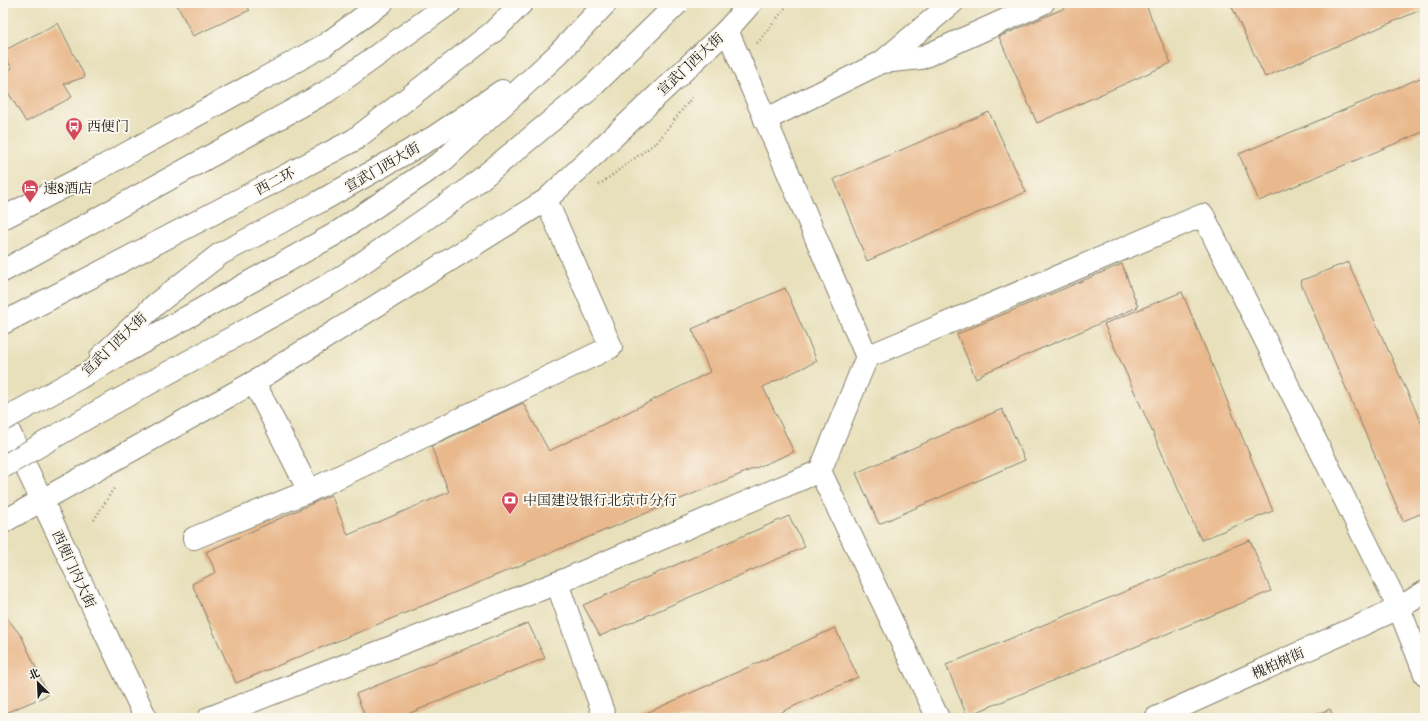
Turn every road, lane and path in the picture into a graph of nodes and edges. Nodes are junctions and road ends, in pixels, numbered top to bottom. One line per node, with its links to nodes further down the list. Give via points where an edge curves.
1 (382, 3): 14 (main road, via 325,46)
2 (450, 3): 15 (main road, via 326,92)
3 (522, 3): 16 (main road, 西二环, via 493,32 354,140)
4 (606, 3): 10 (main road, 宣武门西大街)
5 (678, 3): 21 (main road, bridge, via 590,89 466,191 339,279 97,412)
6 (751, 3): 9 (main road, 宣武门西大街)
7 (952, 3): 11 (main road)
8 (1043, 3): 11 (main road, via 921,58)
9 (727, 30): 12 (main road); 13 (main road, 宣武门西大街)
10 (558, 54): 18 (main road, 宣武门西大街, via 444,160 335,234); 18 (main road, 宣武门西大街, via 434,137 220,254 156,304)
11 (882, 62): 12 (main road)
12 (765, 120): 17 (main road)
13 (546, 200): 19 (main road, 宣武门西大街); 23 (main road, via 611,347)
14 (3, 218)
15 (3, 270)
16 (3, 323)
17 (866, 357): 22 (main road); 30 (main road, via 1203,215)
18 (79, 378): 20 (main road, bridge)
19 (254, 382): 23 (main road); 24 (main road, 宣武门西大街)
20 (3, 420): 24 (main road, 西便门内大街)
21 (3, 467)
22 (820, 471): 27 (main road); 35 (main road)
23 (309, 491): 26 (main road)
24 (42, 500): 25 (main road, 宣武门西大街); 32 (main road, 西便门内大街)
25 (3, 522)
26 (194, 538)
27 (557, 583): 33 (main road); 34 (main road)
28 (1425, 592): 30 (main road, 槐柏树街)
29 (1425, 606): 30 (main road, 槐柏树街)
30 (1399, 608): 31 (main road); 36 (main road, 槐柏树街)
31 (1425, 674)
32 (146, 718)
33 (210, 718)
34 (605, 718)
35 (938, 718)
36 (1156, 718)

